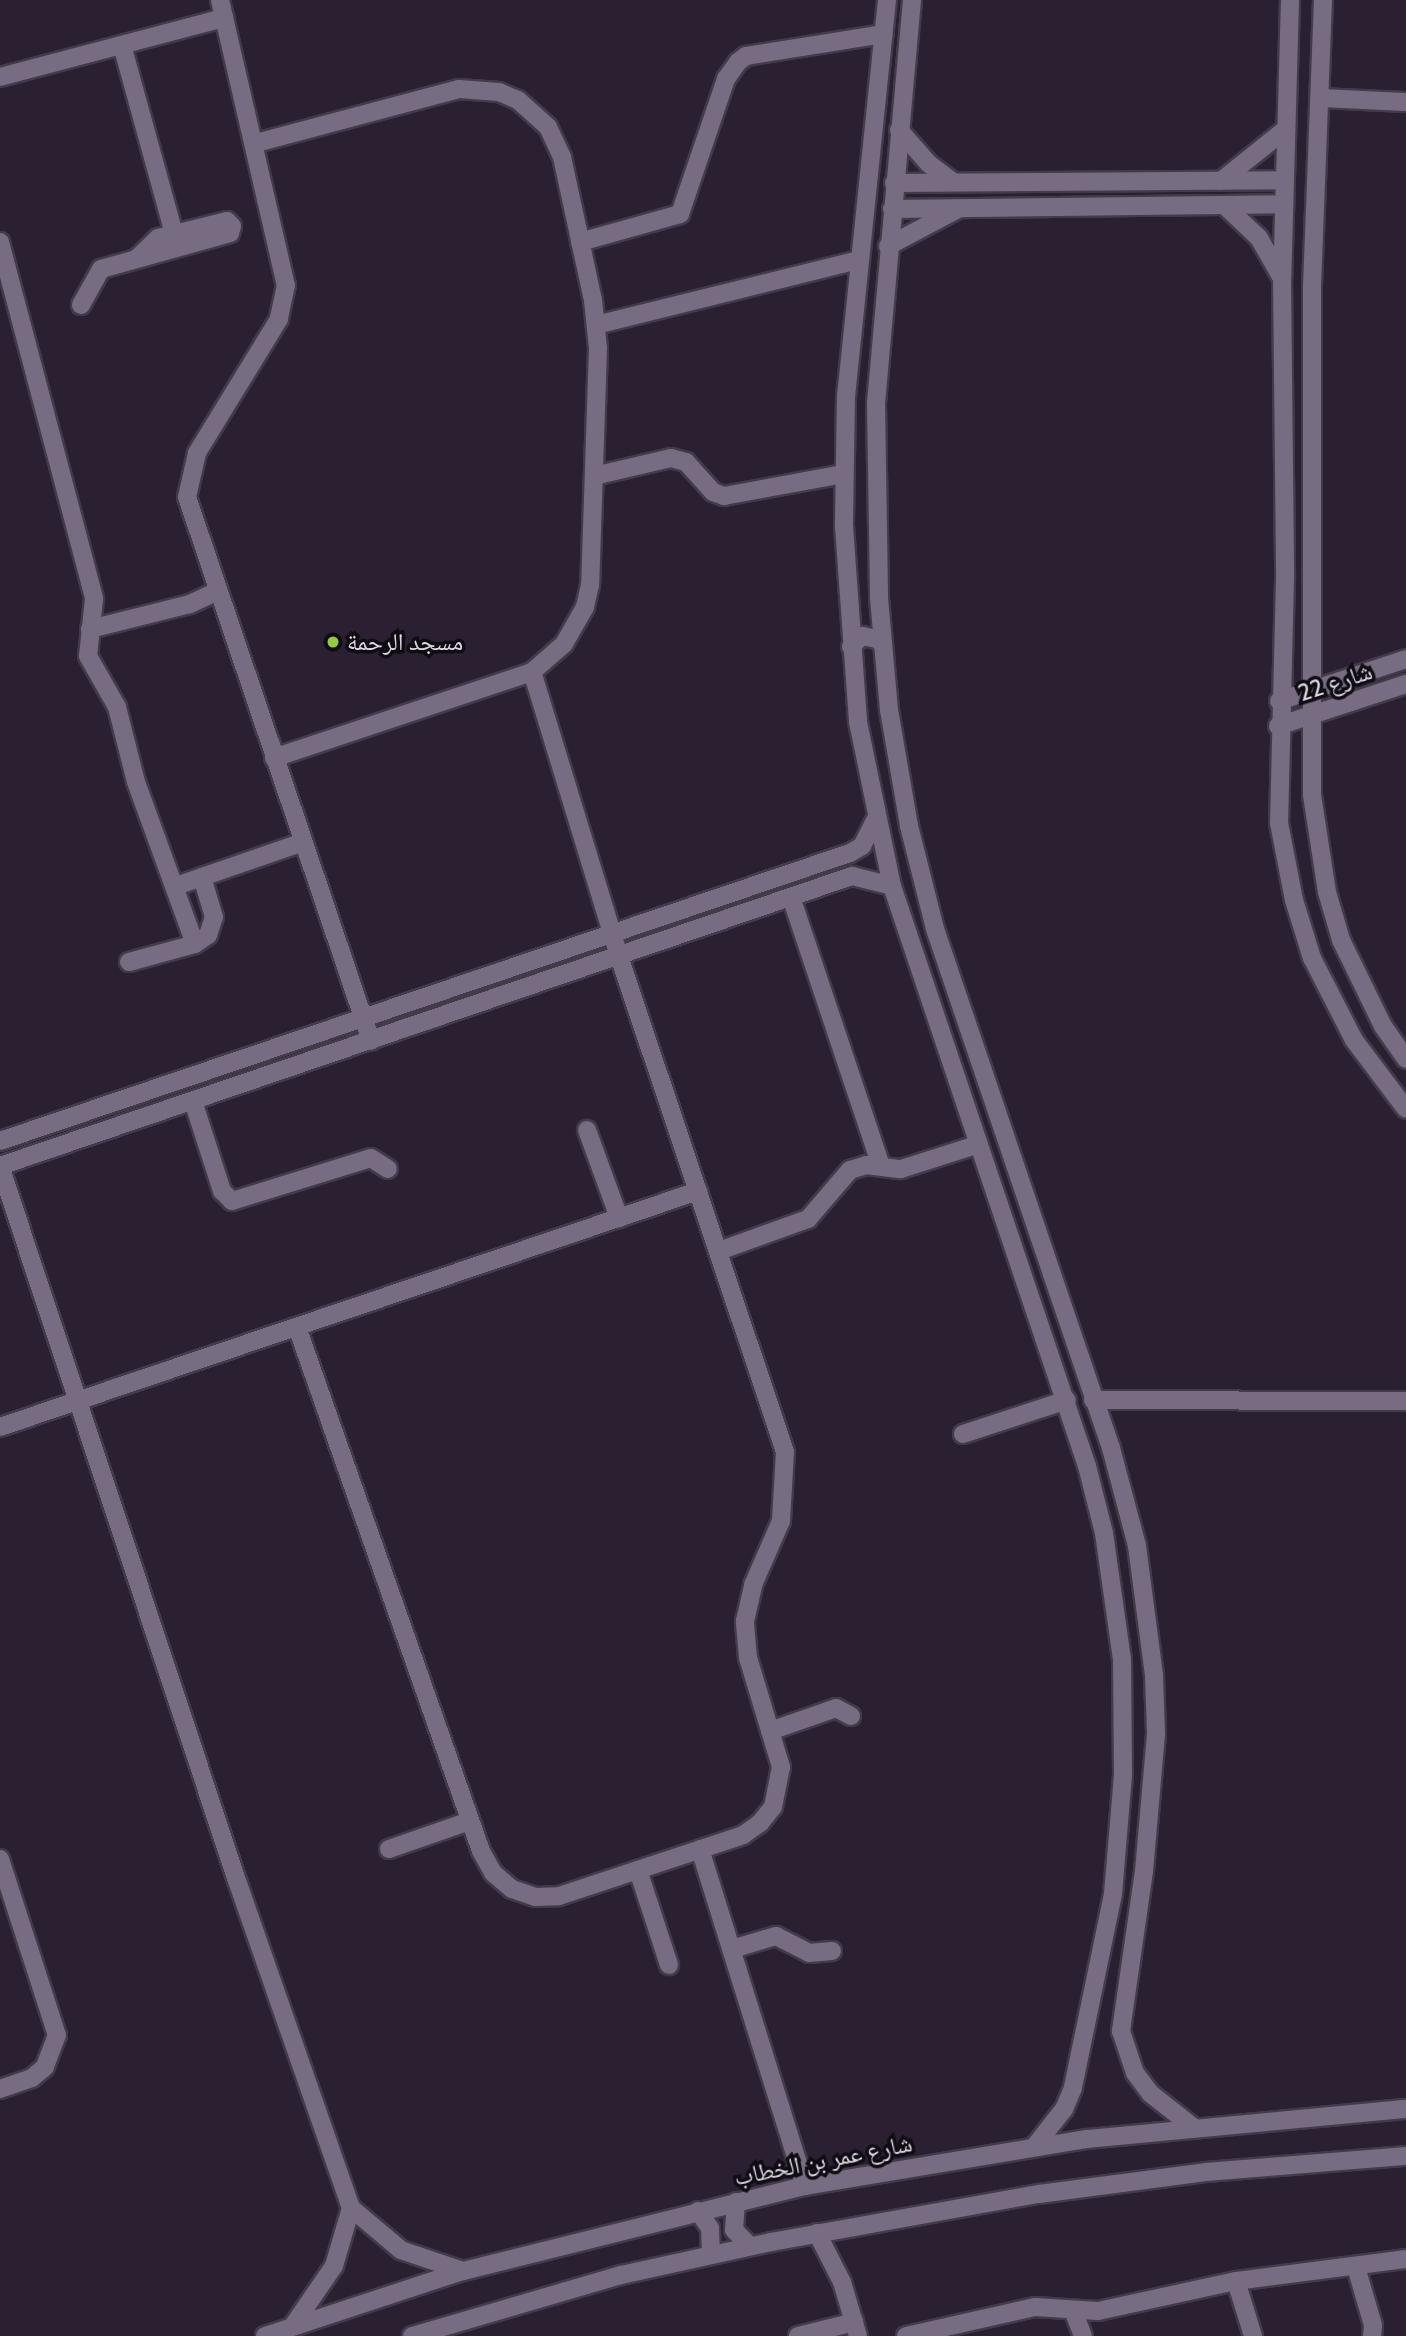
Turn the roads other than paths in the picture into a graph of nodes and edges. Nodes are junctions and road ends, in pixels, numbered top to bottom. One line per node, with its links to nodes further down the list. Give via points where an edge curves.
1 (220, 0): 6 (street)
2 (887, 0): 7 (street)
3 (912, 0): 13 (street)
4 (1290, 0): 12 (street)
5 (1323, 0): 10 (street)
6 (224, 18): 8 (street); 14 (street)
7 (883, 34): 24 (street, via 738,62 726,79 680,214); 26 (street)
8 (122, 45): 9 (street); 28 (street, via 184,236 101,269)
9 (0, 77)
10 (1320, 98): 11 (street); 41 (street, via 1312,287)
11 (1406, 102)
12 (1286, 129): 15 (street); 16 (street)
13 (899, 130): 17 (street, via 923,159); 18 (street)
14 (256, 143): 24 (street, via 459,89 499,92 535,112 556,142); 32 (street, via 286,285 279,319 197,453 189,474 191,520)
15 (1284, 180): 16 (street); 19 (street)
16 (1221, 181): 17 (street)
17 (953, 182): 18 (street)
18 (894, 183): 22 (street)
19 (1283, 204): 20 (street); 27 (street)
20 (1224, 205): 21 (street); 27 (street, via 1259,238)
21 (960, 208): 22 (street); 25 (street)
22 (892, 209): 25 (street)
23 (0, 242): 35 (street, via 94,599)
24 (580, 242): 29 (street)
25 (888, 246): 33 (street, via 876,403)
26 (858, 260): 29 (street); 30 (street)
27 (1282, 278): 42 (street, via 1285,579)
28 (81, 305)
29 (596, 325): 31 (street)
30 (844, 474): 31 (street, via 724,496 713,492 686,462 671,458); 34 (street)
31 (594, 476): 39 (street, via 585,607 565,645)
32 (216, 592): 35 (street, via 190,604); 45 (street)
33 (879, 598): 34 (street, via 867,606); 36 (street)
34 (847, 599): 37 (street)
35 (90, 629): 49 (street, via 88,656 117,707 136,782)
36 (883, 645): 37 (street, via 878,639 862,636); 59 (street, via 900,774 921,878)
37 (851, 647): 46 (street)
38 (1406, 659): 41 (street, شارع 22)
39 (532, 672): 45 (street); 52 (street)
40 (1406, 684): 43 (street, شارع 22)
41 (1312, 691): 42 (street, شارع 22); 43 (street)
42 (1279, 701): 44 (street)
43 (1312, 716): 44 (street, شارع 22); 58 (street, via 1312,795 1327,892 1358,980)
44 (1278, 726): 62 (street, via 1279,823 1294,900 1312,958 1354,1040)
45 (274, 758): 47 (street)
46 (875, 820): 50 (street); 52 (street, via 862,846 850,853)
47 (303, 842): 48 (street); 56 (street)
48 (202, 877): 49 (street); 53 (street, via 214,923)
49 (176, 886): 53 (street)
50 (892, 886): 51 (street, via 852,876); 60 (street)
51 (791, 897): 54 (street); 67 (street)
52 (612, 933): 54 (street); 56 (street)
53 (195, 944): 55 (street)
54 (619, 956): 57 (street); 69 (street)
55 (129, 962)
56 (363, 1018): 57 (street); 64 (street)
57 (371, 1041): 61 (street)
58 (1406, 1059)
59 (979, 1061): 60 (street); 74 (street)
60 (952, 1071): 65 (street)
61 (193, 1101): 66 (street); 68 (street, via 222,1191 232,1201 372,1158)
62 (1406, 1109)
63 (587, 1130): 70 (street)
64 (0, 1141)
65 (976, 1145): 67 (street, via 901,1169); 73 (street)
66 (0, 1166): 75 (street)
67 (881, 1166): 71 (street, via 850,1170 808,1219)
68 (388, 1169)
69 (698, 1191): 70 (street); 71 (street)
70 (619, 1218): 72 (street)
71 (719, 1251): 82 (street, via 785,1452 781,1521 753,1585 745,1621 748,1658)
72 (297, 1327): 75 (street); 83 (street)
73 (1067, 1400): 78 (street); 80 (street, via 1104,1533)
74 (1093, 1400): 76 (street); 79 (street, via 1125,1496)
75 (77, 1401): 77 (street); 98 (street)
76 (1406, 1401)
77 (0, 1427)
78 (963, 1434)
79 (1146, 1604): 80 (street); 93 (street, via 1156,1734 1144,1871 1121,2031 1135,2073 1151,2094)
80 (1117, 1609): 94 (street, via 1125,1717 1113,1894 1073,2088 1064,2109)
81 (851, 1716): 82 (street, via 836,1708)
82 (771, 1731): 85 (street, via 781,1767 773,1807 743,1835)
83 (470, 1821): 84 (street); 87 (street, via 493,1873 512,1889 535,1897 559,1896)
84 (389, 1849)
85 (700, 1849): 87 (street); 88 (street)
86 (0, 1859): 91 (street, via 57,2035 45,2067 32,2078)
87 (638, 1870): 90 (street)
88 (732, 1949): 89 (street, via 776,1936 809,1953); 96 (street)
89 (832, 1951)
90 (668, 1965)
91 (0, 2089)
92 (1406, 2109): 93 (street, شارع عمر بن الخطاب)
93 (1193, 2127): 94 (street, شارع عمر بن الخطاب)
94 (1035, 2147): 96 (street, شارع عمر بن الخطاب)
95 (1406, 2156): 100 (street, via 1206,2172 1039,2194)
96 (805, 2186): 97 (street, شارع عمر بن الخطاب)
97 (736, 2202): 99 (street, شارع عمر بن الخطاب); 101 (street, via 734,2230)
98 (351, 2208): 105 (street, via 401,2250); 108 (street, via 334,2266)
99 (698, 2211): 102 (street, via 710,2228); 105 (street, شارع عمر بن الخطاب)
100 (817, 2234): 101 (street); 109 (street, via 842,2282)
101 (750, 2246): 102 (street)
102 (710, 2254): 111 (street, via 569,2289)
103 (1406, 2259): 104 (street)
104 (1356, 2267): 106 (street); 116 (street, via 1373,2325)
105 (463, 2272): 108 (street, شارع عمر بن الخطاب)
106 (1236, 2281): 107 (street, via 1098,2311); 115 (street)
107 (1073, 2310): 113 (street, via 1035,2306); 114 (street)
108 (292, 2327): 110 (street, شارع عمر بن الخطاب)
109 (856, 2329): 112 (street)
110 (265, 2336)
111 (412, 2336)
112 (798, 2336)
113 (906, 2336)
114 (1083, 2336)
115 (1253, 2336)
116 (1371, 2336)

